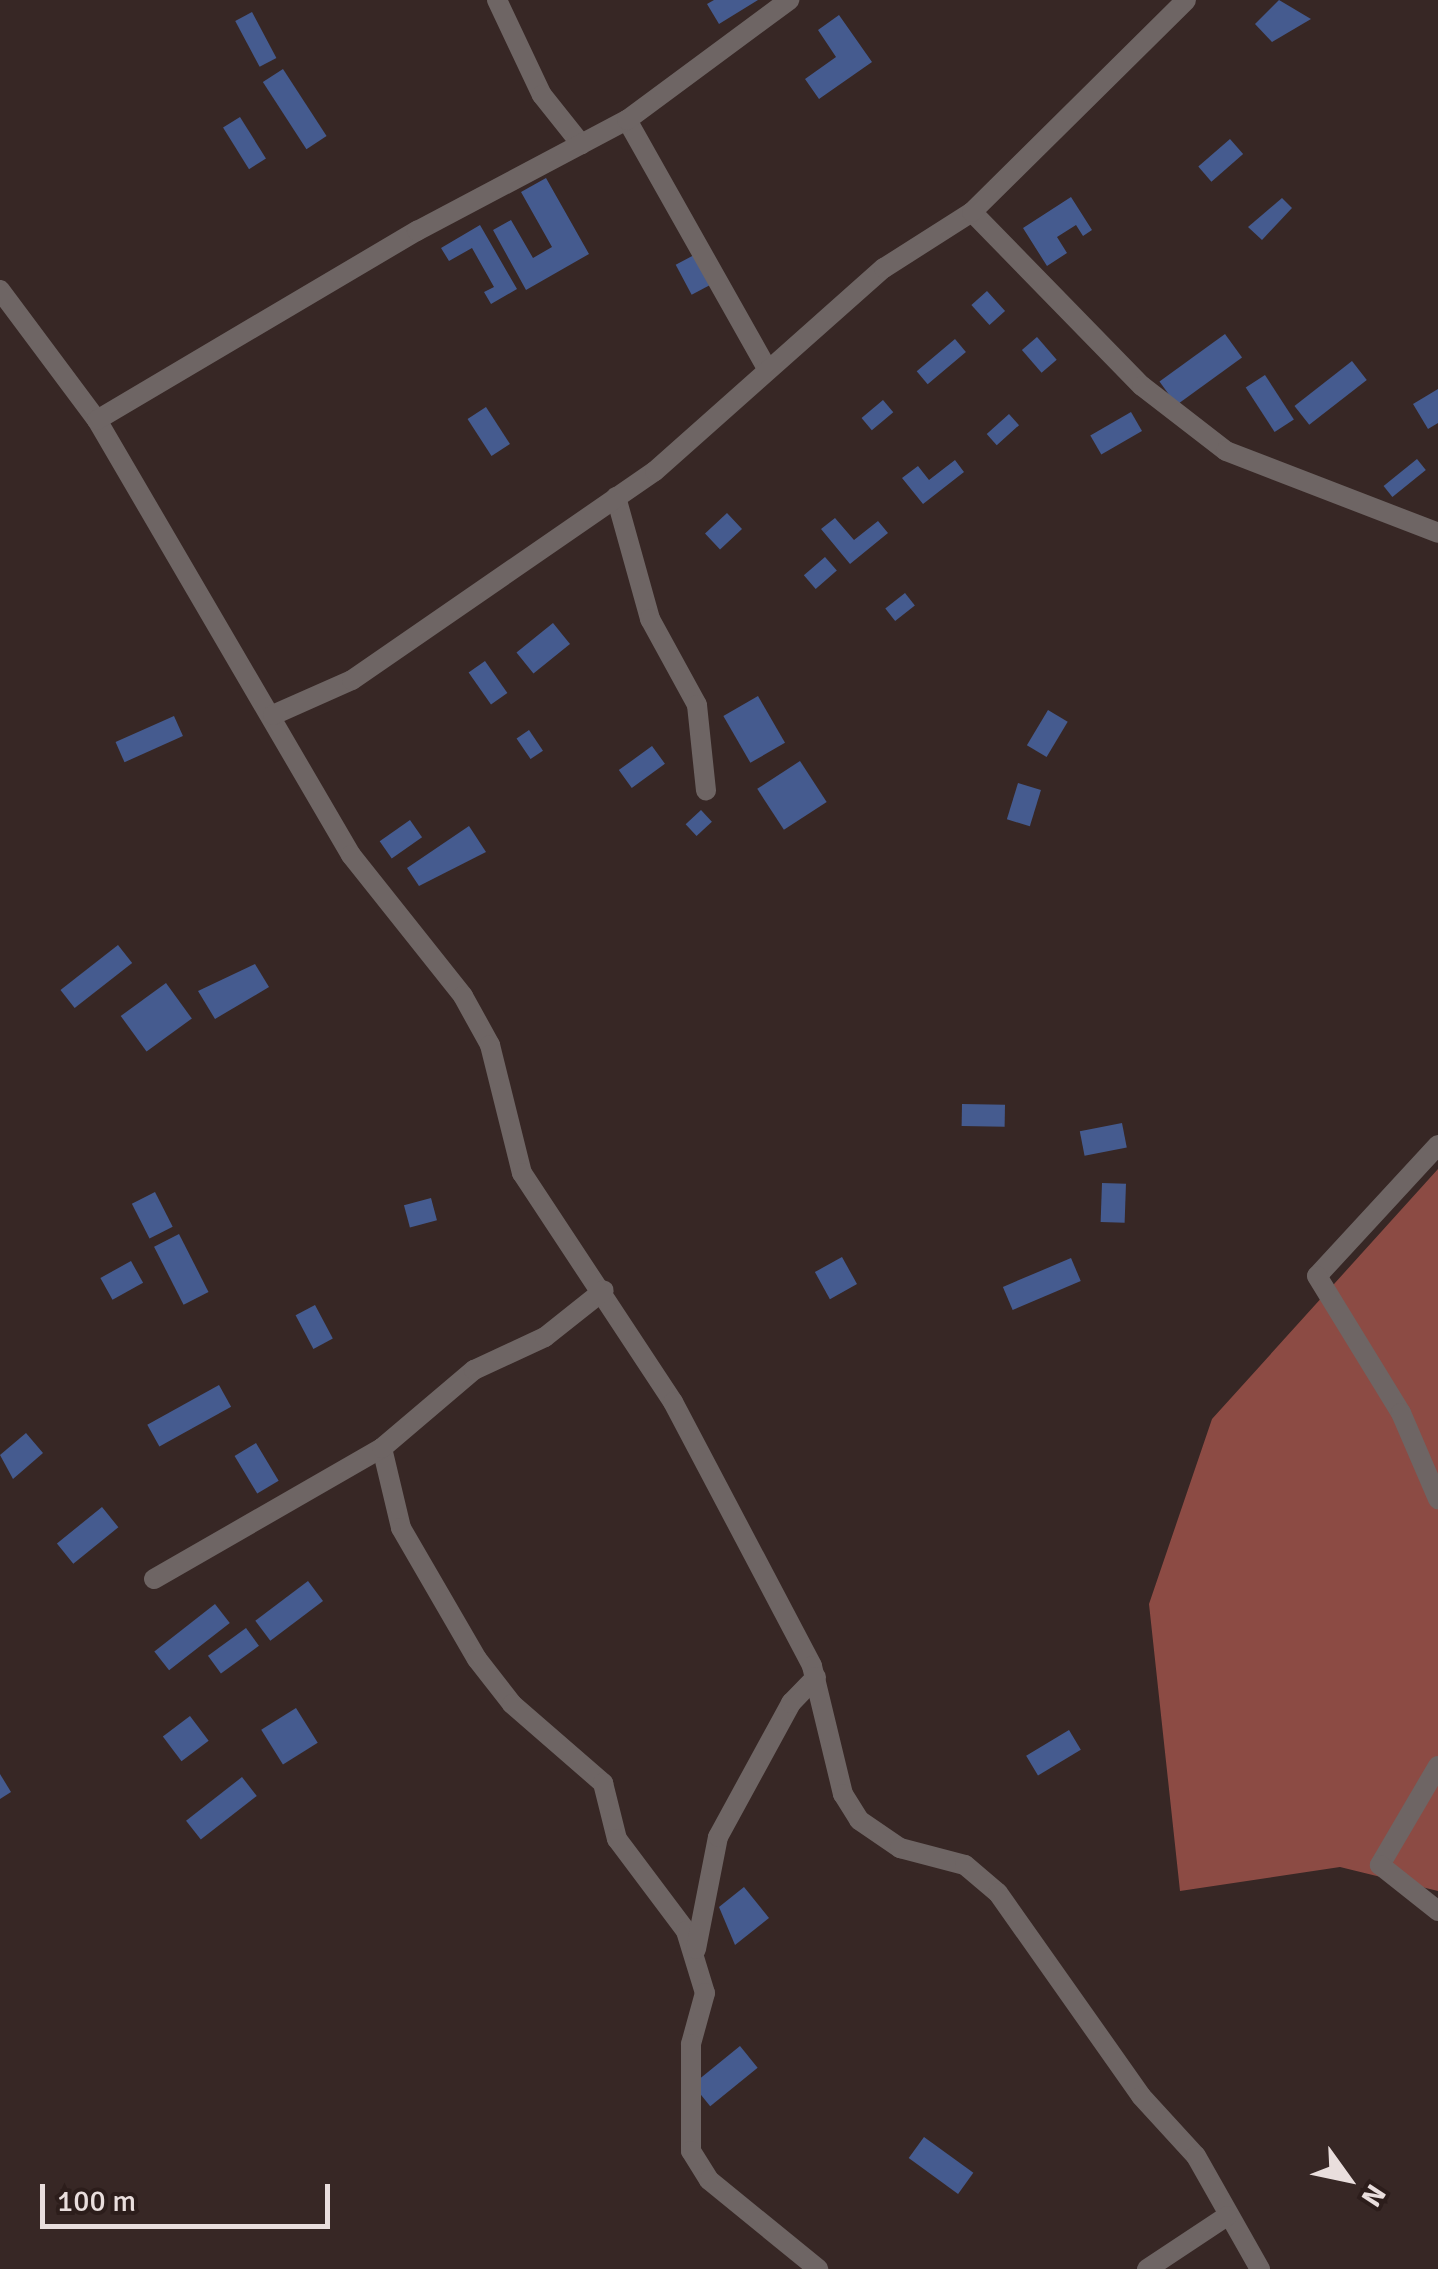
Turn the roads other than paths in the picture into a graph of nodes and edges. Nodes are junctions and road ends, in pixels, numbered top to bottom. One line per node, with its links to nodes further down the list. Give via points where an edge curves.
1 (497, 0): 5 (street, via 542,95)
2 (789, 0): 4 (street)
3 (1186, 0): 6 (street)
4 (628, 120): 5 (street); 8 (street)
5 (581, 144): 9 (street)
6 (972, 212): 8 (street, via 884,268); 11 (street, via 1142,386 1226,451)
7 (0, 290): 9 (street)
8 (766, 367): 10 (street, via 709,426)
9 (97, 420): 12 (street)
10 (616, 497): 12 (street, via 352,680); 13 (street, via 650,619 696,704)
11 (1438, 533)
12 (274, 716): 15 (street, via 351,855 462,996 490,1044 522,1173)
13 (706, 791)
14 (1438, 1145): 17 (street, via 1317,1276 1401,1413)
15 (604, 1290): 16 (street, via 545,1336 474,1370); 19 (street, via 673,1402)
16 (382, 1448): 18 (street); 22 (street, via 401,1528 477,1659 512,1704 603,1783 618,1839)
17 (1438, 1499)
18 (154, 1579)
19 (816, 1677): 22 (street, via 791,1703 718,1837); 23 (street, via 843,1794 860,1820 910,1852 964,1866 998,1893 1141,2096 1196,2156)
20 (1438, 1766): 21 (street, via 1380,1865)
21 (1438, 1911)
22 (696, 1954): 24 (street, via 705,1993 691,2044 690,2151 710,2180)
23 (1228, 2216): 25 (street); 26 (street)
24 (818, 2269)
25 (1147, 2269)
26 (1260, 2269)

